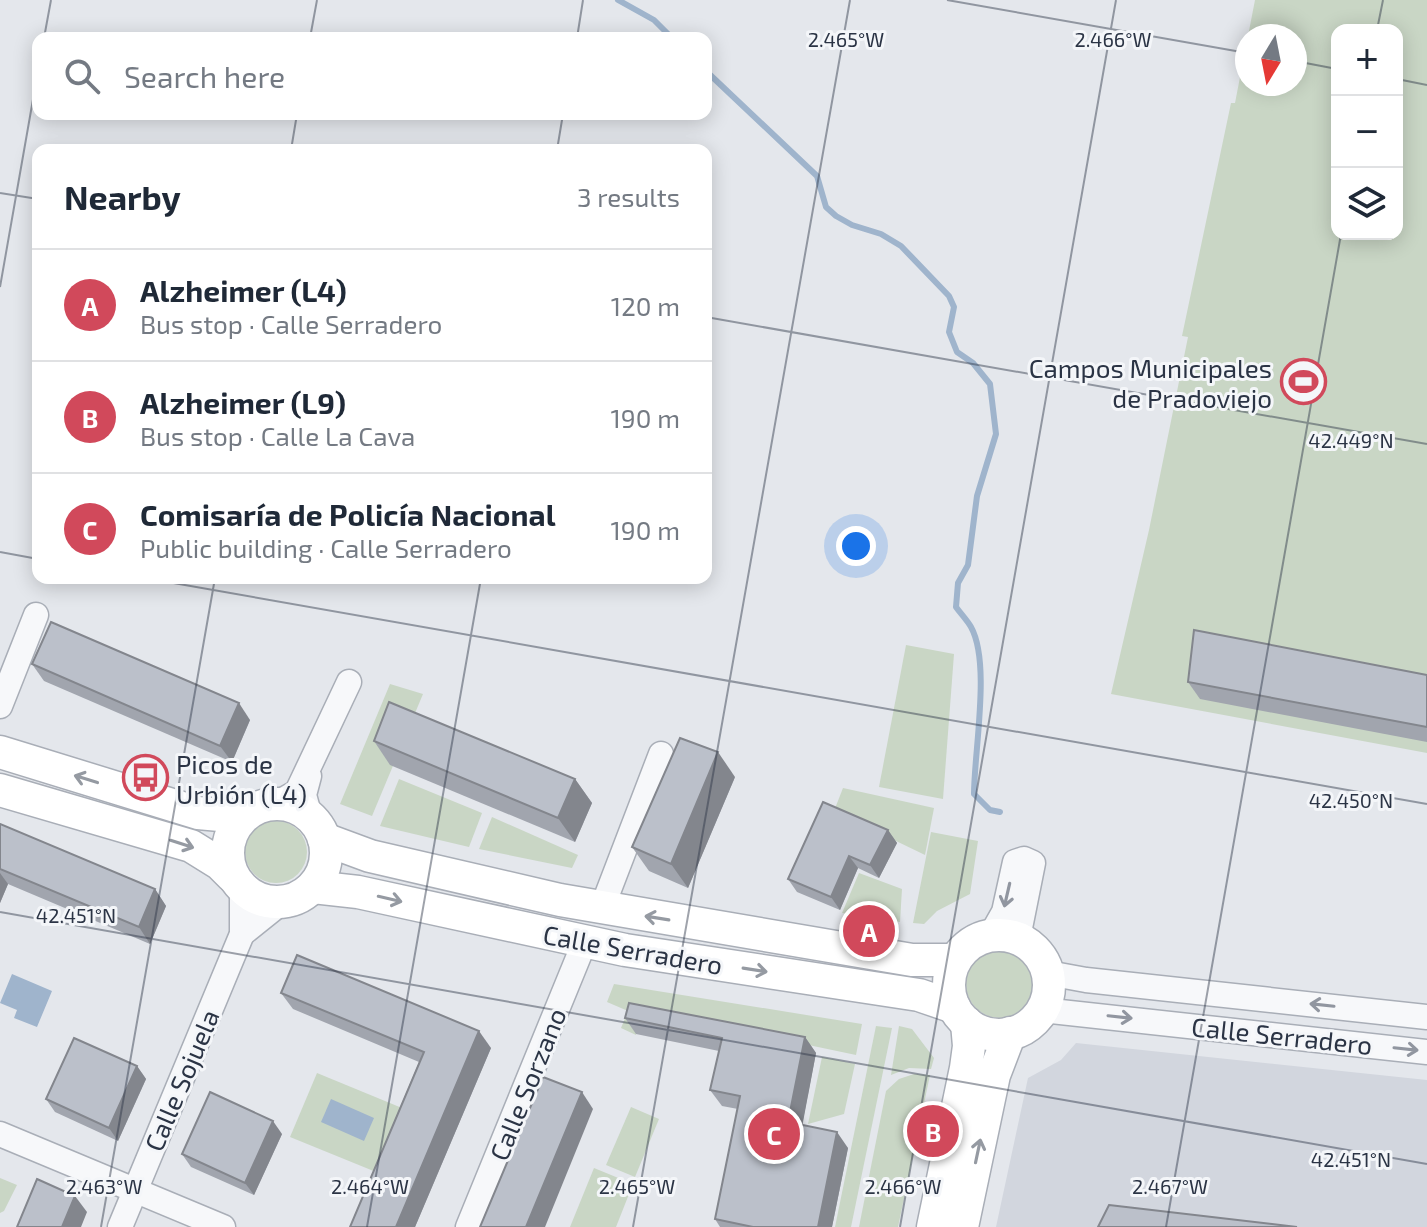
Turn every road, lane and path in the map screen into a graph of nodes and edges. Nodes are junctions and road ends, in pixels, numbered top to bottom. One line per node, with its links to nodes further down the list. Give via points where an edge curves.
1 (36, 615): 3 (street)
2 (349, 682): 6 (street)
3 (0, 706)
4 (0, 752): 9 (main road, one-way to 4, via 198,813)
5 (661, 754): 14 (street)
6 (312, 762): 8 (street, via 297,792); 10 (street, via 304,795)
7 (0, 790): 11 (main road, one-way to 11, via 191,846)
8 (276, 804): 9 (main road); 10 (main road, via 299,809)
9 (242, 817): 11 (main road, via 228,845)
10 (317, 828): 12 (main road, via 325,864); 14 (main road, Calle Serradero, via 370,856)
11 (237, 882): 13 (main road, via 254,897); 15 (street, Calle Sojuela)
12 (313, 887): 13 (main road); 17 (main road, Calle Serradero, one-way to 17)
13 (282, 902): 15 (street, Calle Sojuela)
14 (602, 908): 19 (main road, Calle Serradero, one-way to 14, via 912,960)
15 (242, 934): 27 (street, Calle Sojuela)
16 (991, 935): 18 (main road); 18 (street, one-way to 16, via 1020,928 1033,863 1024,859 1015,862 1004,912); 19 (main road, via 964,948)
17 (585, 941): 22 (main road, Calle Serradero, one-way to 22, via 919,995); 30 (street, Calle Sorzano)
18 (1023, 941): 20 (main road, via 1039,954)
19 (955, 960): 22 (main road, via 949,983)
20 (1048, 973): 21 (main road, via 1049,992); 23 (street, Calle Serradero, one-way to 20)
21 (1042, 1010): 24 (main road, via 1028,1025); 25 (street, Calle Serradero, one-way to 25)
22 (961, 1015): 24 (main road, via 987,1033); 31 (main road, via 969,1046)
23 (1427, 1017)
24 (1010, 1033): 32 (main road, one-way to 24, via 994,1075)
25 (1427, 1052)
26 (0, 1134): 27 (street)
27 (136, 1191): 28 (street, Calle Sojuela); 29 (street)
28 (120, 1227)
29 (223, 1227)
30 (468, 1227)
31 (933, 1227)
32 (962, 1227)

